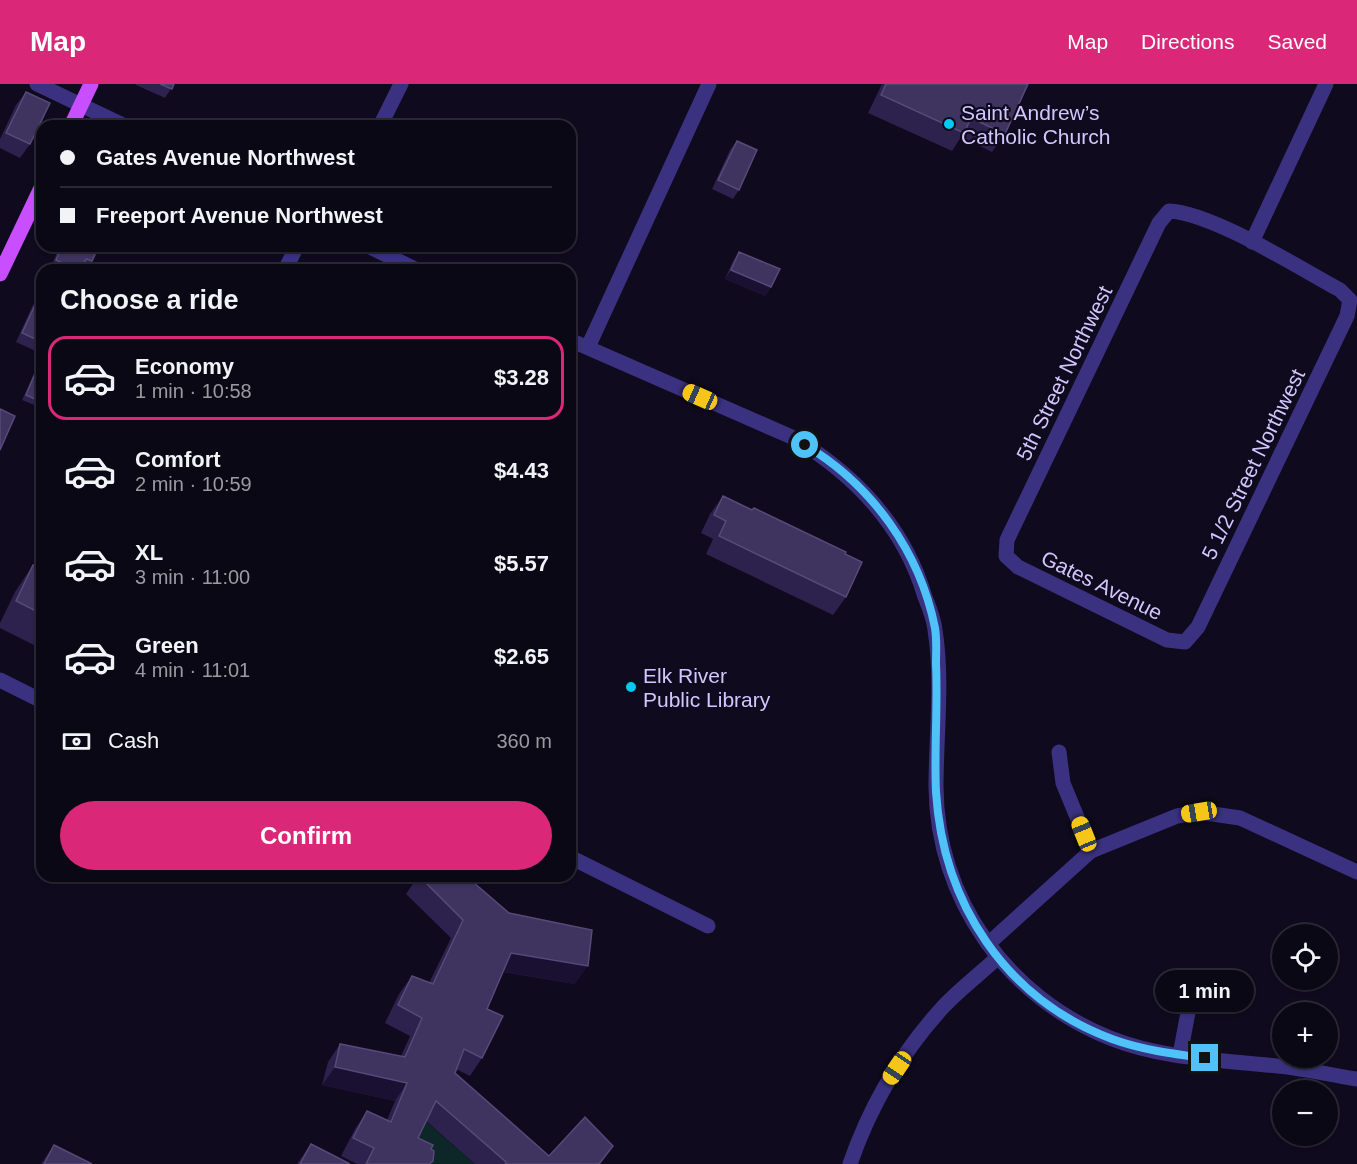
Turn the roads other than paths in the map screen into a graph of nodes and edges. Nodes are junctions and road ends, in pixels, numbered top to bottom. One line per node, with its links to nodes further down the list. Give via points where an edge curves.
1 (37, 84): 6 (street)
2 (91, 84): 6 (main road)
3 (401, 84): 9 (street)
4 (709, 84): 16 (street)
5 (1326, 84): 11 (street)
6 (81, 104): 7 (main road); 8 (street)
7 (74, 120)
8 (113, 120)
9 (383, 120)
10 (36, 199): 14 (main road)
11 (1252, 242): 17 (street, 5th Street Northwest, via 1186,212 1169,211 1159,223 1007,540); 18 (street, 5 1/2 Street Northwest, via 1340,290 1350,300 1347,316 1198,627)
12 (380, 252): 13 (street)
13 (405, 264)
14 (0, 274)
15 (576, 342): 16 (street)
16 (588, 346): 26 (street, via 794,438 836,466 870,497 898,534 910,555 935,629 936,789 943,846 961,900)
17 (1006, 556): 18 (street, Gates Avenue, via 1018,567 1167,640)
18 (1185, 642)
19 (0, 680): 20 (street)
20 (36, 698)
21 (1059, 752): 22 (street, via 1064,783)
22 (1091, 851): 24 (street, via 1177,816 1220,813 1240,818); 26 (street)
23 (576, 860): 25 (street)
24 (1357, 872)
25 (708, 926)
26 (988, 944): 27 (street)
27 (998, 957): 29 (street, via 1032,992 1085,1027 1140,1047); 31 (street, via 944,1007 913,1045 871,1113)
28 (1189, 1007): 29 (street)
29 (1180, 1054): 30 (street)
30 (1357, 1079)
31 (850, 1164)

